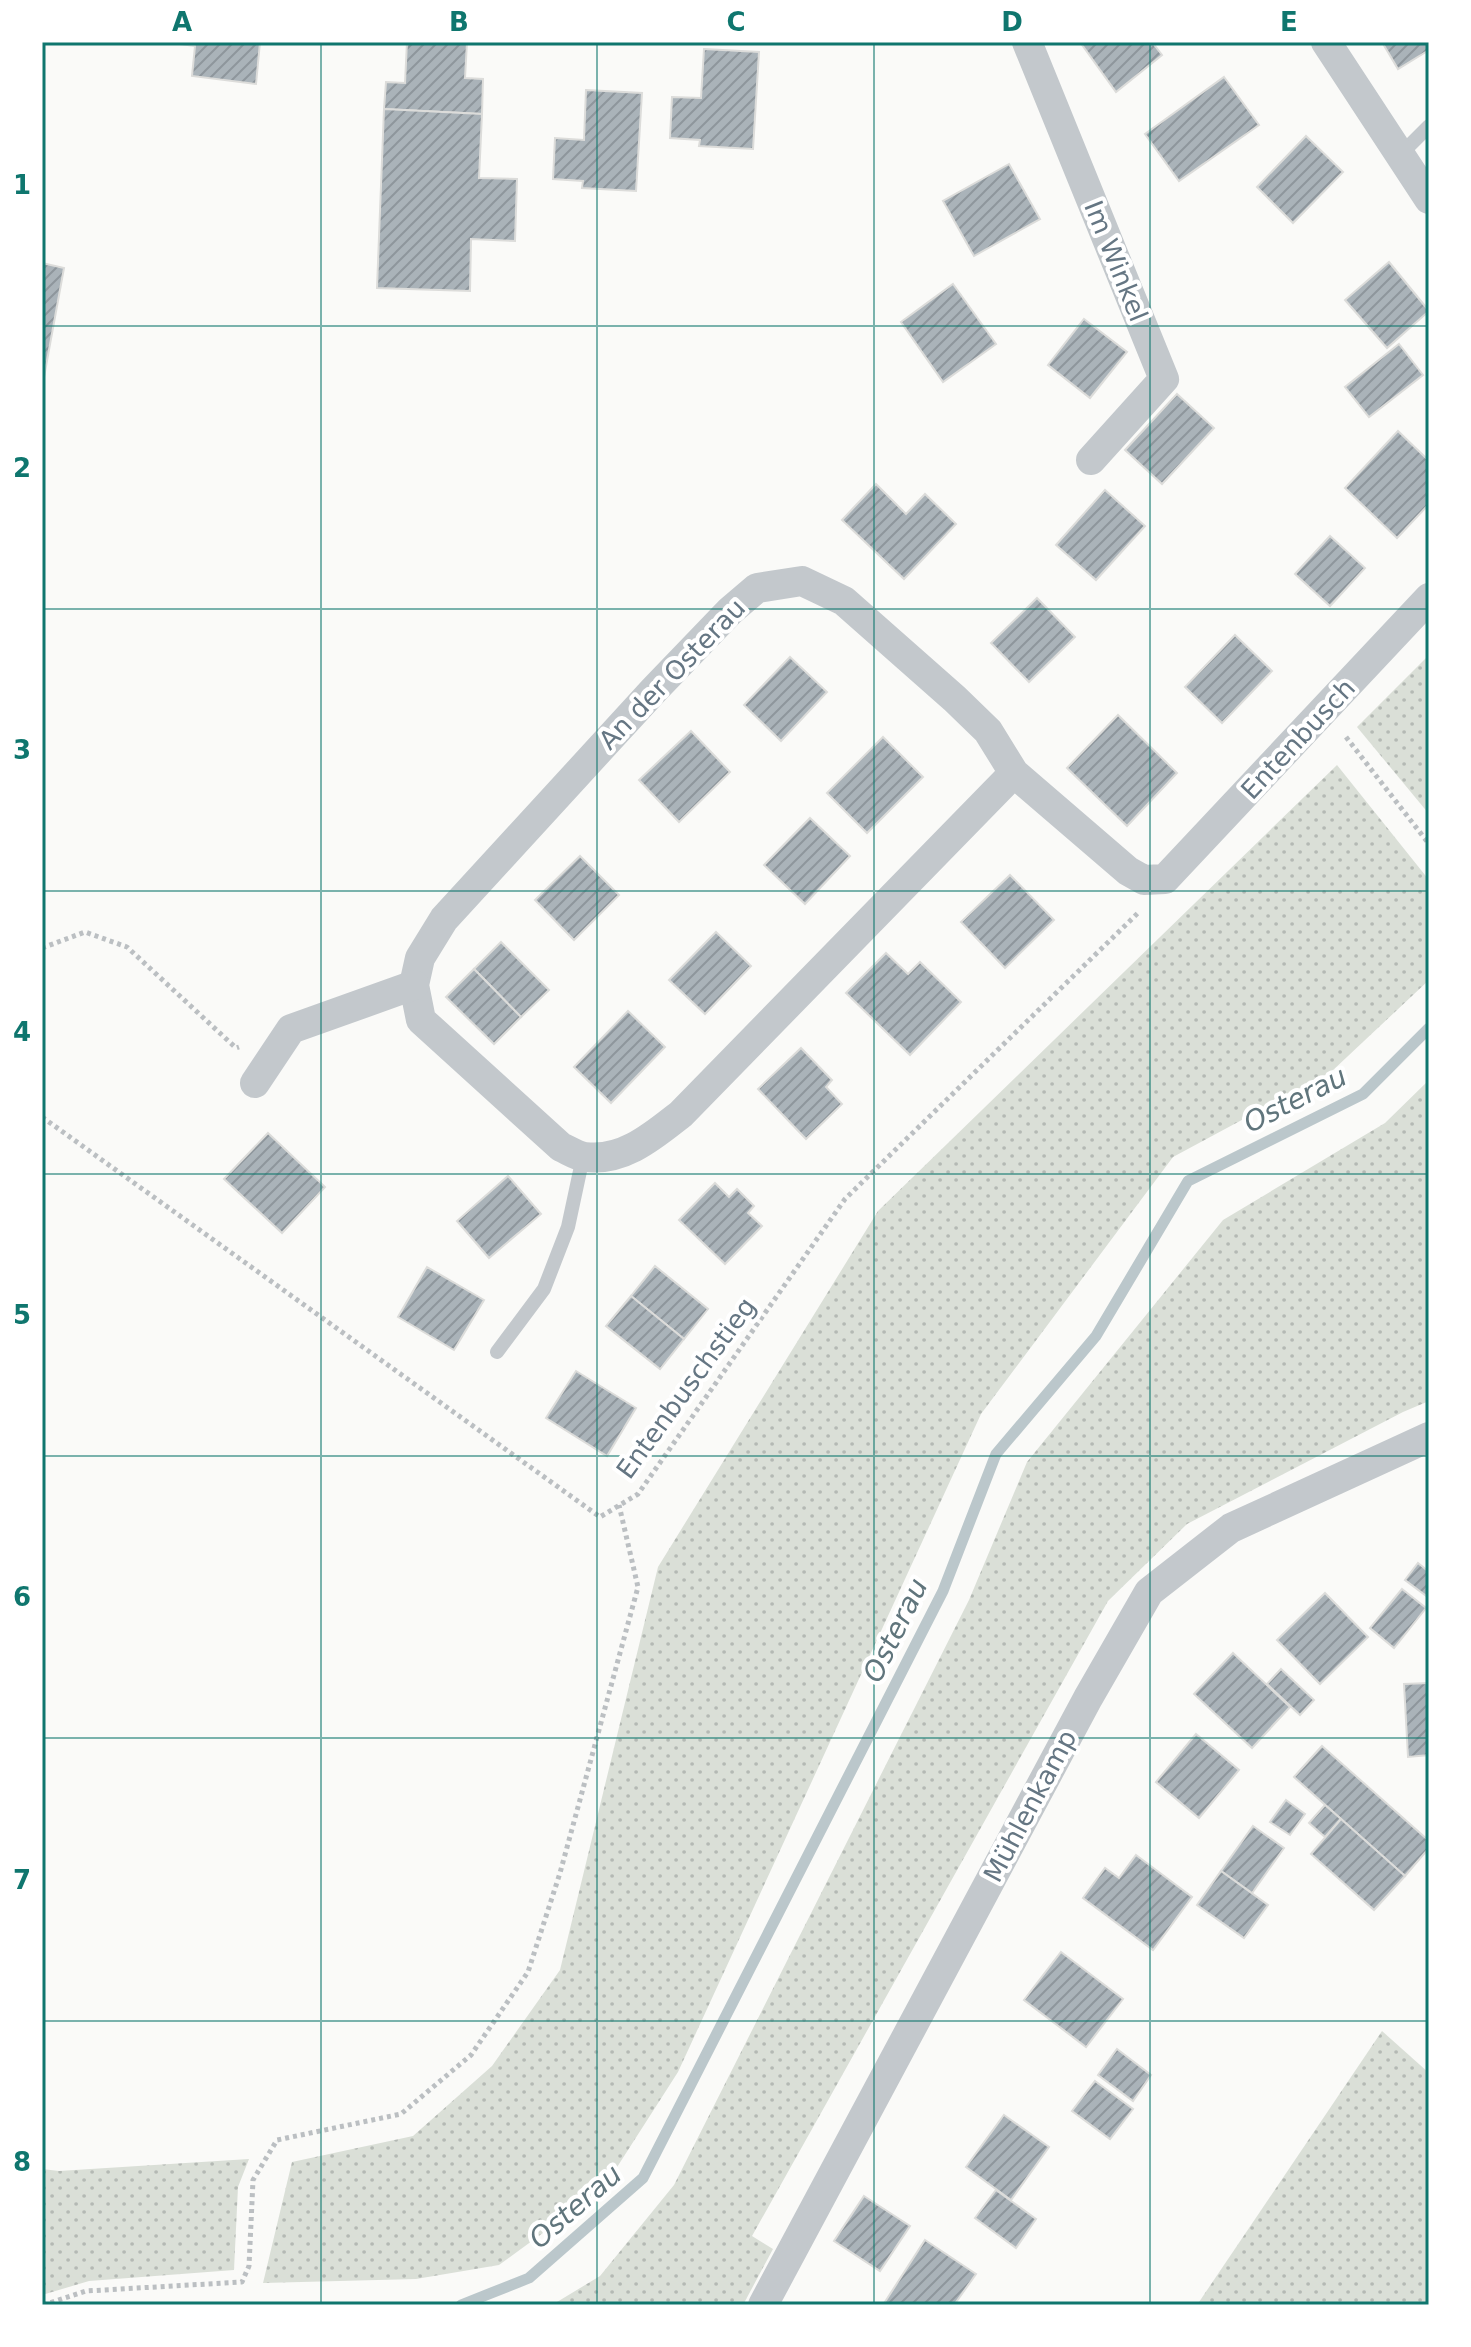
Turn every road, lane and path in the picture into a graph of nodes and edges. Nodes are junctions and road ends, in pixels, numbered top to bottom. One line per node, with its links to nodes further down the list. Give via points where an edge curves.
1 (1027, 42): 6 (street, Im Winkel, via 1164,379)
2 (1326, 42): 4 (street)
3 (1429, 126): 4 (lane)
4 (1400, 155): 5 (street)
5 (1429, 199)
6 (1091, 460)
7 (1429, 598): 8 (street, Entenbusch)
8 (1325, 711): 10 (path); 11 (street, Entenbusch)
9 (1014, 773): 11 (street, An der Osterau, via 1128,871 1144,880); 13 (street, An der Osterau, via 988,731 844,601 802,581 757,588 654,690 444,919 420,958); 17 (street, via 681,1114 645,1142 614,1155)
10 (1429, 844)
11 (1165, 879): 20 (path, Entenbuschstieg, via 1152,900 845,1199 638,1494)
12 (42, 948): 14 (path, via 85,932 127,947 236,1048)
13 (414, 985): 14 (street); 17 (street, via 421,1020 561,1147)
14 (291, 1029): 15 (street)
15 (255, 1083)
16 (42, 1117): 20 (path, Entenbuschstieg, via 600,1517)
17 (583, 1157): 18 (lane, via 568,1227 544,1289)
18 (497, 1352)
19 (1429, 1437): 22 (street, Mühlenkamp, via 1231,1528 1149,1592)
20 (619, 1505): 21 (path, via 638,1587 528,1972 471,2055 401,2114 277,2140 253,2180 249,2266 242,2282 86,2291)
21 (43, 2305)
22 (763, 2305)

